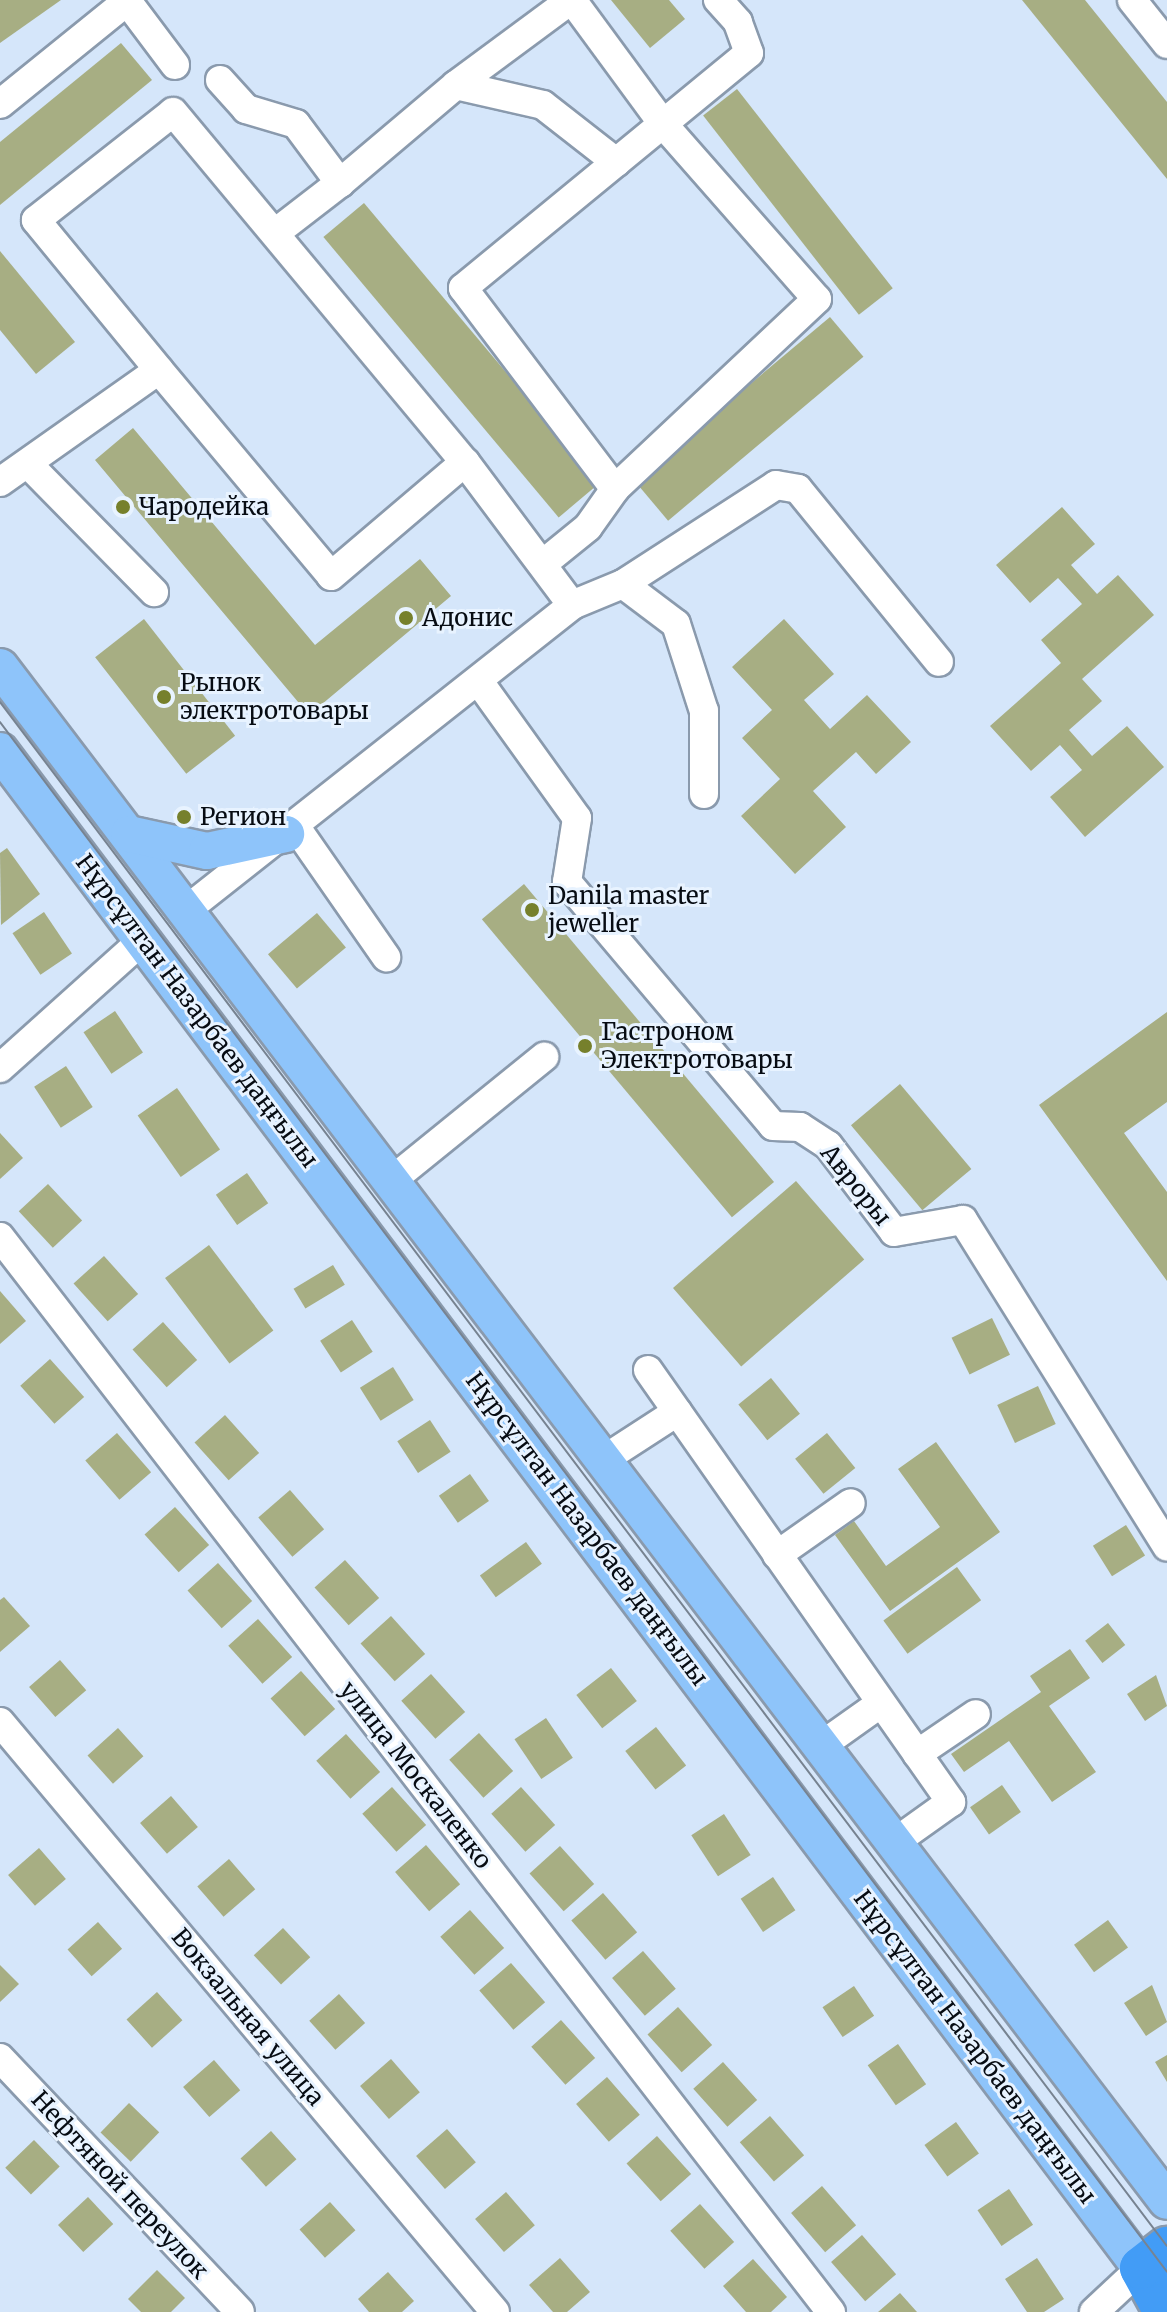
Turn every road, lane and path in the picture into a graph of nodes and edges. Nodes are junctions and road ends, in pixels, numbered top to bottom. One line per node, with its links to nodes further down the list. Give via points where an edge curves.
1 (572, 0): 8 (street); 10 (street)
2 (718, 0): 10 (street, via 738,22 749,53)
3 (1132, 0): 5 (street)
4 (127, 1): 6 (street); 9 (street)
5 (1167, 44)
6 (175, 65)
7 (220, 80): 12 (street, via 246,109 296,124)
8 (456, 85): 11 (street, via 543,105); 12 (street)
9 (0, 104)
10 (663, 124): 11 (street); 18 (street, via 817,299)
11 (616, 162): 18 (street, via 463,288)
12 (340, 183): 13 (street)
13 (275, 233): 14 (street, via 173,112 36,220); 15 (street)
14 (159, 370): 15 (street, via 331,576); 16 (street)
15 (465, 462): 19 (street)
16 (30, 466): 17 (street); 21 (street)
17 (0, 482)
18 (615, 489): 19 (street, via 588,527)
19 (545, 562): 22 (street)
20 (623, 584): 22 (street); 23 (street, via 788,485); 27 (street, via 676,624 704,711)
21 (154, 592)
22 (572, 605): 25 (street)
23 (939, 662)
24 (0, 667): 29 (main road)
25 (480, 683): 28 (street); 41 (street, Авроры, via 577,818 567,882 773,1126 800,1127 828,1145 894,1232 963,1220)
26 (0, 751): 31 (main road, Нұрсұлтан Назарбаев даңғылы)
27 (704, 794)
28 (290, 830): 29 (main road, via 207,851); 30 (street); 32 (street)
29 (129, 834): 30 (main road)
30 (185, 911): 31 (main road); 35 (main road)
31 (144, 939): 34 (street); 51 (main road, Нұрсұлтан Назарбаев даңғылы)
32 (386, 957)
33 (544, 1057): 35 (street)
34 (0, 1068)
35 (392, 1180): 39 (main road)
36 (0, 1237): 54 (street, улица Москаленко)
37 (648, 1370): 38 (street)
38 (677, 1412): 39 (street); 42 (street)
39 (606, 1458): 46 (main road)
40 (851, 1503): 42 (street)
41 (1167, 1546)
42 (777, 1555): 43 (street)
43 (881, 1703): 46 (street); 47 (street)
44 (976, 1714): 47 (street)
45 (0, 1722): 53 (street, Вокзальная улица)
46 (822, 1745): 48 (main road)
47 (917, 1754): 48 (street, via 951,1802)
48 (895, 1842): 50 (main road)
49 (0, 2058): 52 (street, Нефтяной переулок)
50 (1167, 2201)
51 (1154, 2258): 55 (street); 56 (highway, Нұрсұлтан Назарбаев даңғылы)
52 (240, 2312)
53 (495, 2312)
54 (831, 2312)
55 (1094, 2312)
56 (1165, 2312)

